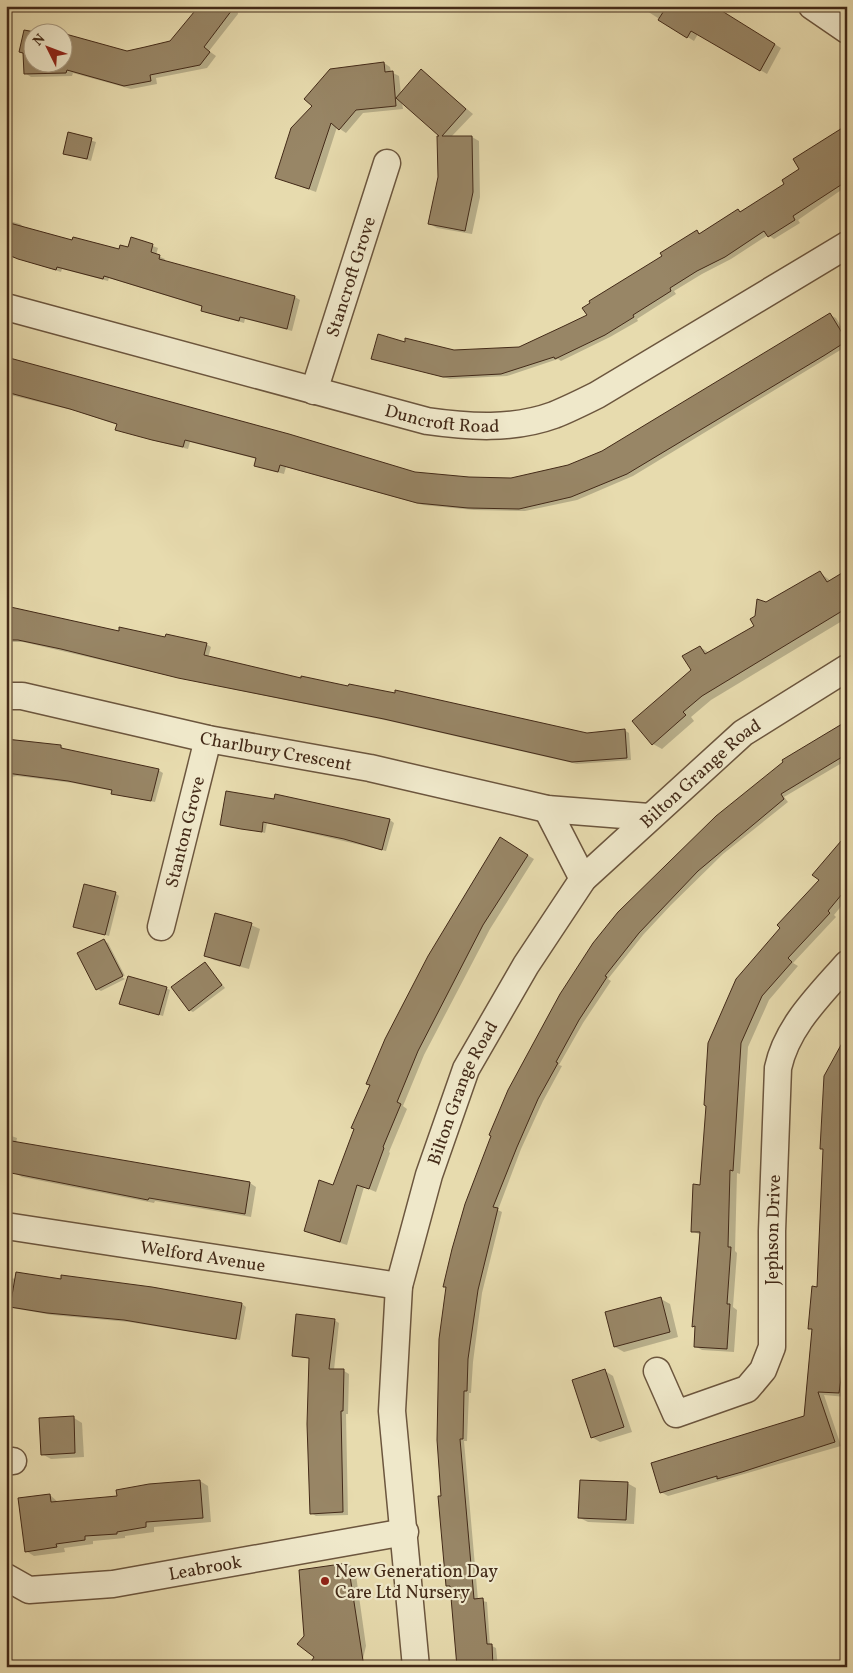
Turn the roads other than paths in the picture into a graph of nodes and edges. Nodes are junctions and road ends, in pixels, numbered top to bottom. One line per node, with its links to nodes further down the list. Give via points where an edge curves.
1 (812, 6): 2 (street)
2 (847, 30)
3 (387, 163): 6 (street, Stancroft Grove)
4 (847, 245): 6 (street, Duncroft Road, via 597,396 553,415 469,427 427,421)
5 (6, 307): 6 (street, Duncroft Road)
6 (314, 391)
7 (847, 668): 11 (street, Bilton Grange Road, via 742,733)
8 (6, 696): 9 (street, Charlbury Crescent, via 22,696)
9 (208, 739): 10 (street, Charlbury Crescent, via 370,768); 13 (street, Stanton Grove)
10 (547, 809): 11 (street, Charlbury Crescent); 12 (street)
11 (649, 817): 12 (street, Bilton Grange Road)
12 (583, 880): 16 (street, Bilton Grange Road, via 526,965 466,1069 429,1175)
13 (161, 927)
14 (847, 964): 17 (street, Jephson Drive, via 799,1021 780,1057 772,1347 763,1370 747,1390 676,1414)
15 (6, 1226): 16 (street, Welford Avenue)
16 (399, 1286): 18 (street, Bilton Grange Road, via 392,1411)
17 (657, 1370)
18 (405, 1532): 19 (street, Leabrook, via 113,1584 29,1590); 20 (street, Bilton Grange Road)
19 (6, 1577)
20 (416, 1667)

